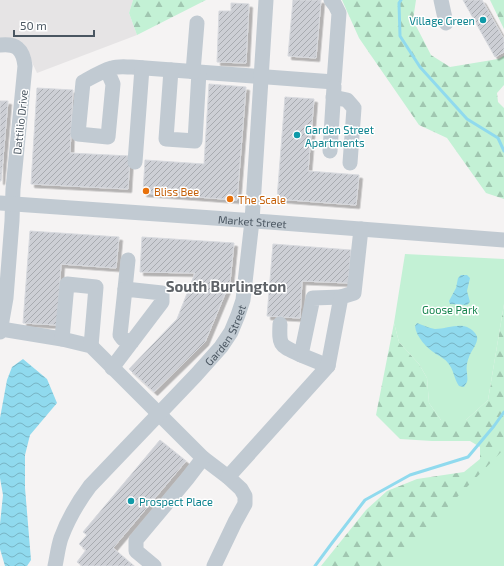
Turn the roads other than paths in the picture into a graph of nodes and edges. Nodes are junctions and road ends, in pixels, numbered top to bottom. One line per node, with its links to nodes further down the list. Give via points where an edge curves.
1 (266, 0): 11 (street, Garden Street)
2 (331, 0): 12 (street, via 339,13)
3 (441, 0): 5 (street)
4 (196, 23): 10 (street)
5 (446, 23)
6 (6, 45): 16 (street, Dattilio Drive, via 19,49 24,57 25,66)
7 (142, 68): 8 (street, via 114,67); 9 (street); 14 (street)
8 (107, 70)
9 (171, 70): 10 (street); 10 (street, via 166,139 195,141)
10 (196, 72): 11 (street)
11 (261, 77): 12 (street); 17 (street, Garden Street)
12 (334, 89): 13 (street); 15 (street, via 354,108)
13 (330, 151)
14 (135, 162)
15 (350, 163)
16 (6, 204): 17 (street, Market Street); 24 (street, Dattilio Drive, via 12,221 6,298)
17 (252, 221): 18 (street, Market Street); 31 (street, Garden Street, via 243,300 231,332 221,347)
18 (361, 229): 19 (street, Market Street); 22 (street, via 354,293)
19 (504, 240)
20 (128, 260): 21 (street)
21 (125, 289): 26 (street, via 120,336); 26 (street, via 162,293 162,302)
22 (340, 297): 28 (street, via 313,298); 29 (street)
23 (280, 324): 28 (street, via 279,339 282,346)
24 (0, 330): 25 (street)
25 (62, 339): 27 (street); 27 (street, via 67,284 96,287)
26 (132, 342): 30 (street)
27 (91, 346): 30 (street)
28 (301, 355): 29 (street)
29 (328, 366): 33 (street)
30 (112, 368): 31 (street)
31 (158, 414): 32 (street); 34 (street, Garden Street, via 101,473 81,499 61,539)
32 (203, 458): 33 (street); 35 (street, via 136,540 136,551)
33 (228, 477): 36 (street, via 241,489 245,496 245,504)
34 (55, 566)
35 (154, 566)
36 (214, 566)

